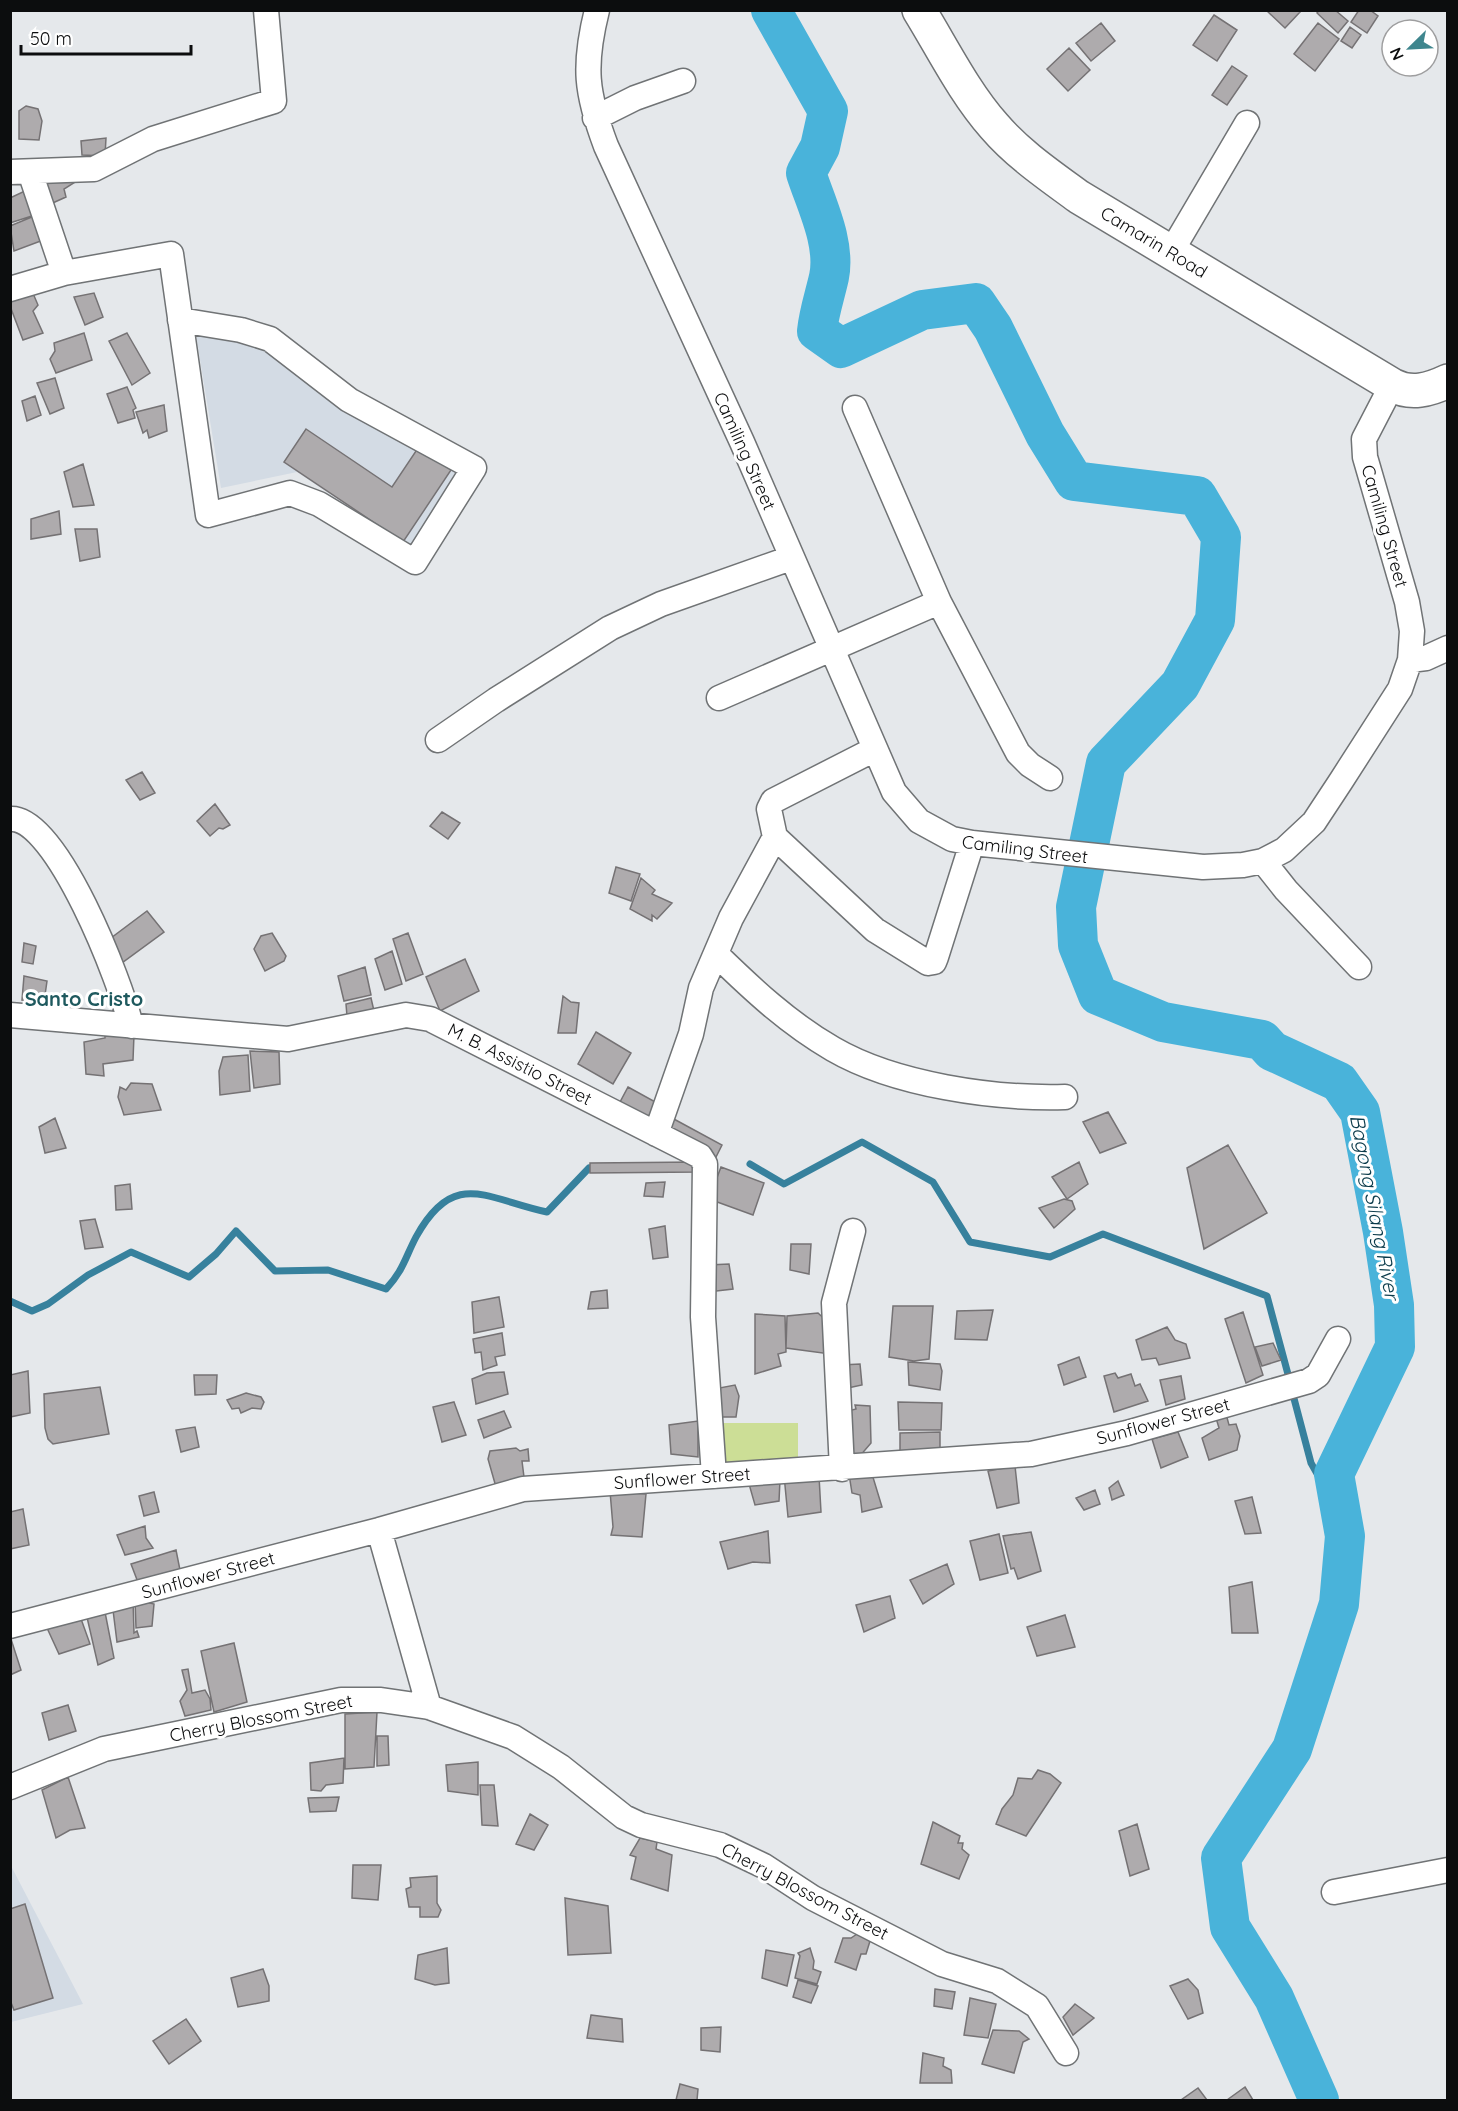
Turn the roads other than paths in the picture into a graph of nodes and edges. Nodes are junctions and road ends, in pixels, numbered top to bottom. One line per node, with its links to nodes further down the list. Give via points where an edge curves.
1 (266, 10): 7 (street, via 274,101 153,139 94,169)
2 (597, 10): 5 (street, Camiling Street, via 587,48 588,84)
3 (919, 10): 8 (main road, Camarin Road, via 980,108 1011,143 1079,197)
4 (683, 81): 5 (street)
5 (595, 118): 15 (street, Camiling Street)
6 (1247, 123): 8 (street)
7 (20, 172): 9 (street)
8 (1171, 252): 13 (main road, Camarin Road)
9 (64, 273): 10 (street); 11 (street, via 171,254)
10 (10, 289)
11 (180, 320): 11 (street, via 208,515 290,494 319,504 415,562 474,468 350,400 270,339)
12 (1448, 381): 13 (main road, Camarin Road, via 1417,391)
13 (1392, 385): 19 (street, Camiling Street, via 1365,439 1365,457 1407,602 1412,631)
14 (855, 408): 16 (street)
15 (791, 558): 18 (street, Camiling Street); 21 (street, via 661,604 610,628)
16 (939, 602): 18 (street); 23 (street, via 1018,753)
17 (1448, 648): 19 (street)
18 (832, 650): 20 (street); 22 (street, Camiling Street)
19 (1410, 660): 27 (street, Camiling Street, via 1400,689 1314,822 1284,849)
20 (719, 698)
21 (438, 740)
22 (875, 749): 25 (street, via 773,801 769,809); 26 (street, Camiling Street, via 894,792 919,821 952,839)
23 (1050, 778)
24 (10, 819): 31 (street, via 20,818 36,829 52,849 111,963)
25 (775, 837): 26 (street, via 875,930 928,963 936,957); 28 (street, via 730,918)
26 (972, 843): 27 (street, Camiling Street, via 1203,867)
27 (1263, 861): 29 (street)
28 (716, 954): 32 (street, via 781,1015 834,1050 914,1080 969,1091); 33 (street, via 701,988 691,1034)
29 (1359, 967)
30 (10, 1015): 31 (street, M. B. Assistio Street)
31 (131, 1026): 33 (street, M. B. Assistio Street, via 288,1039 406,1015 430,1019)
32 (1065, 1097)
33 (656, 1134): 37 (street, M. B. Assistio Street, via 700,1156 705,1164 703,1317)
34 (853, 1232): 36 (street, via 834,1303)
35 (1338, 1339): 36 (street, Sunflower Street, via 1318,1375 1309,1382 1127,1433 1031,1454)
36 (842, 1469): 37 (street, Sunflower Street)
37 (714, 1476): 38 (street, Sunflower Street, via 524,1490)
38 (380, 1530): 39 (street, Sunflower Street); 40 (street)
39 (10, 1626)
40 (429, 1707): 41 (street, Cherry Blossom Street, via 381,1700 341,1700 104,1749); 44 (street, Cherry Blossom Street, via 531,1746 624,1817 720,1845 942,1964 997,1981 1037,2006)
41 (10, 1786)
42 (1448, 1870): 43 (street)
43 (1334, 1892)
44 (1066, 2053)

